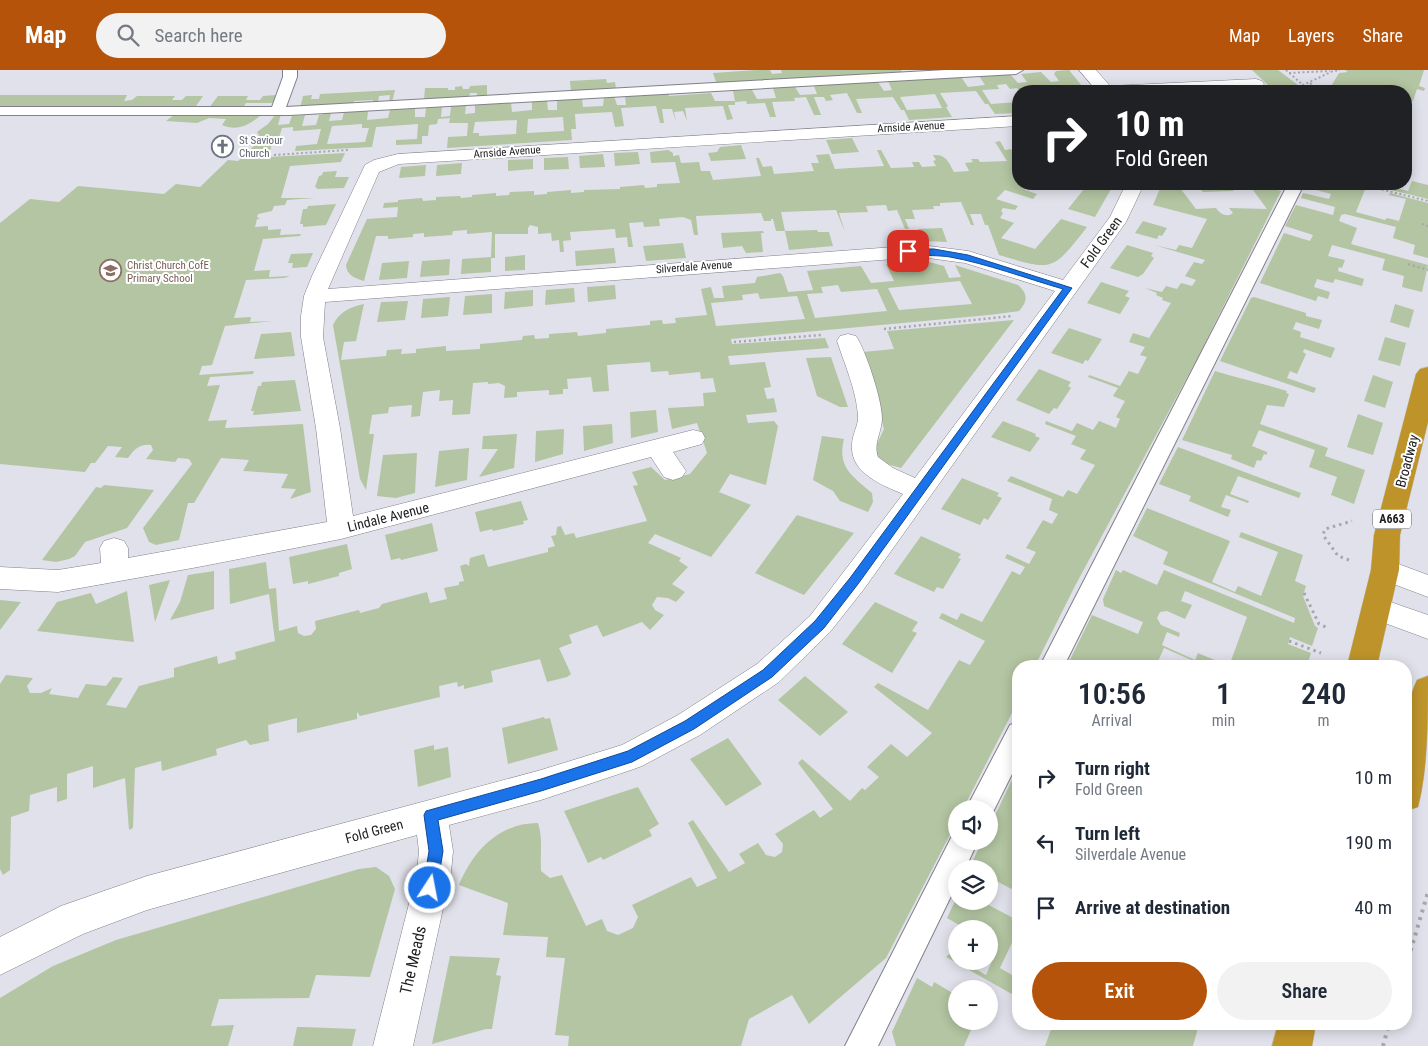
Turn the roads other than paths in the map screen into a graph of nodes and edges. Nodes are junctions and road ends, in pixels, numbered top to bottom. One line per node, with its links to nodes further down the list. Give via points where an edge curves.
1 (290, 70): 10 (lane)
2 (1016, 70): 8 (lane)
3 (1088, 70): 6 (street)
4 (680, 72): 8 (lane)
5 (1256, 84): 7 (street)
6 (1100, 85)
7 (1240, 85)
8 (684, 90): 10 (lane)
9 (0, 110): 10 (lane)
10 (278, 110)
11 (1012, 121): 15 (street, Arnside Avenue, via 392,160 371,169)
12 (1133, 190): 14 (street, Fold Green, via 1119,218)
13 (1293, 190): 28 (lane)
14 (1068, 288): 15 (street, Silverdale Avenue, via 968,258 914,251); 21 (street, Fold Green)
15 (315, 296): 22 (street, Arnside Avenue, via 312,337)
16 (839, 338): 21 (street, via 870,413 871,426 864,446 866,458 887,477)
17 (1428, 374): 23 (highway, Broadway / A663, via 1387,534)
18 (693, 438): 19 (street, Lindale Avenue)
19 (658, 448): 20 (street); 22 (street, Lindale Avenue)
20 (673, 471)
21 (920, 490): 34 (street, Fold Green, via 820,624 768,673 722,705 632,756)
22 (341, 528): 24 (street, Lindale Avenue, via 198,557 114,559 58,581)
23 (1385, 570): 25 (street); 26 (highway, Broadway / A663)
24 (0, 578)
25 (1428, 586)
26 (1376, 608): 27 (street); 29 (highway, Broadway / A663)
27 (1428, 627)
28 (1055, 660)
29 (1363, 660)
30 (1427, 702): 32 (highway)
31 (1012, 746): 33 (lane)
32 (1412, 769)
33 (985, 800)
34 (430, 815): 36 (street, Fold Green, via 147,894 74,919); 38 (street, The Meads, via 436,851 434,872)
35 (959, 850): 39 (lane)
36 (0, 957)
37 (1296, 1030): 40 (highway)
38 (393, 1046)
39 (861, 1046)
40 (1292, 1046)

